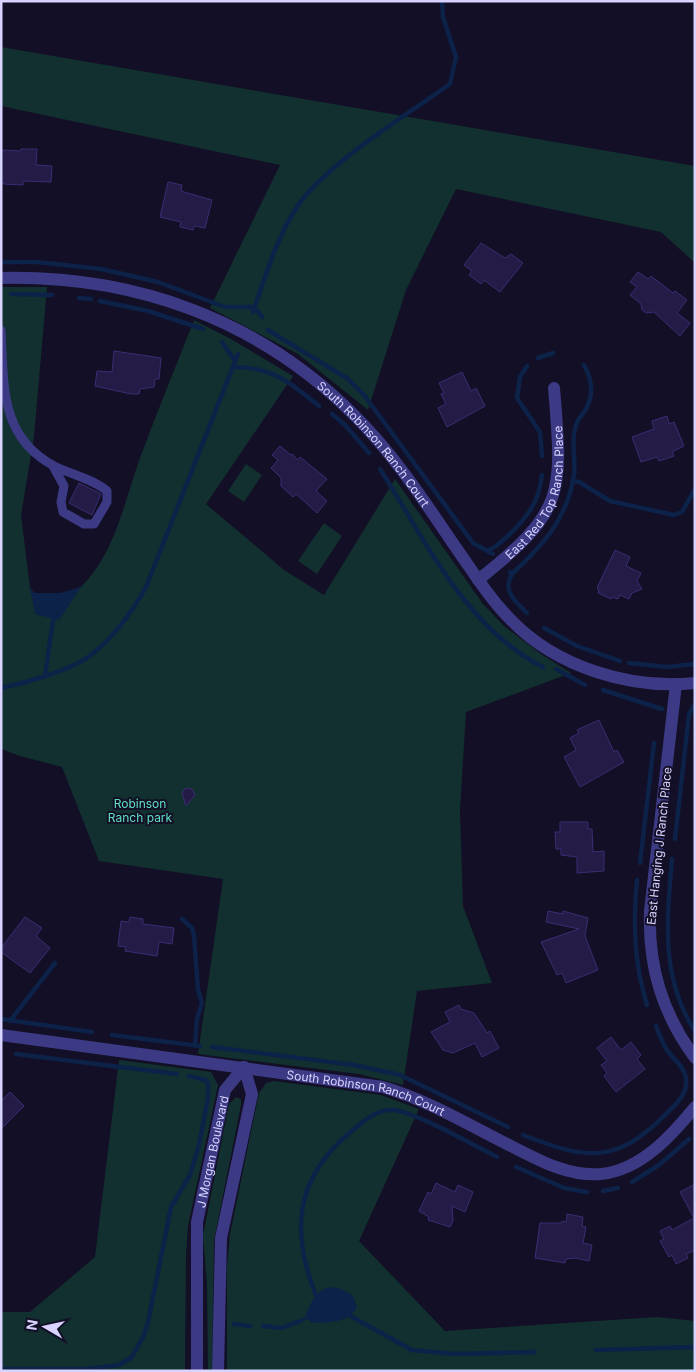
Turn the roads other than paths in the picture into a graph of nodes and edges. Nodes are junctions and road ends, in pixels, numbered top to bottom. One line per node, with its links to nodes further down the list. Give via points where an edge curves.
1 (1, 278): 5 (street, South Robinson Ranch Court, via 71,279 148,295 221,321 274,350 334,396 381,444)
2 (1, 330): 4 (lane, via 5,406 9,422 25,446)
3 (554, 388): 5 (street, East Red Top Ranch Place, via 559,468 554,498 533,532)
4 (53, 466): 4 (lane, via 106,491 108,502 94,524 84,524 63,512 64,486)
5 (478, 580): 7 (street, South Robinson Ranch Court, via 520,629 572,662 629,680)
6 (695, 683): 7 (street, South Robinson Ranch Court)
7 (676, 684): 9 (street, East Hanging J Ranch Place, via 652,892 650,938 660,996)
8 (1, 1035): 10 (street, South Robinson Ranch Court)
9 (695, 1058)
10 (244, 1067): 11 (street, South Robinson Ranch Court, via 383,1086 416,1098 553,1166 588,1174 610,1172 640,1160 666,1139); 12 (street, J Morgan Boulevard, via 225,1090 197,1222); 13 (street, J Morgan Boulevard, via 252,1094 221,1238)
11 (695, 1107)
12 (197, 1371)
13 (218, 1371)

